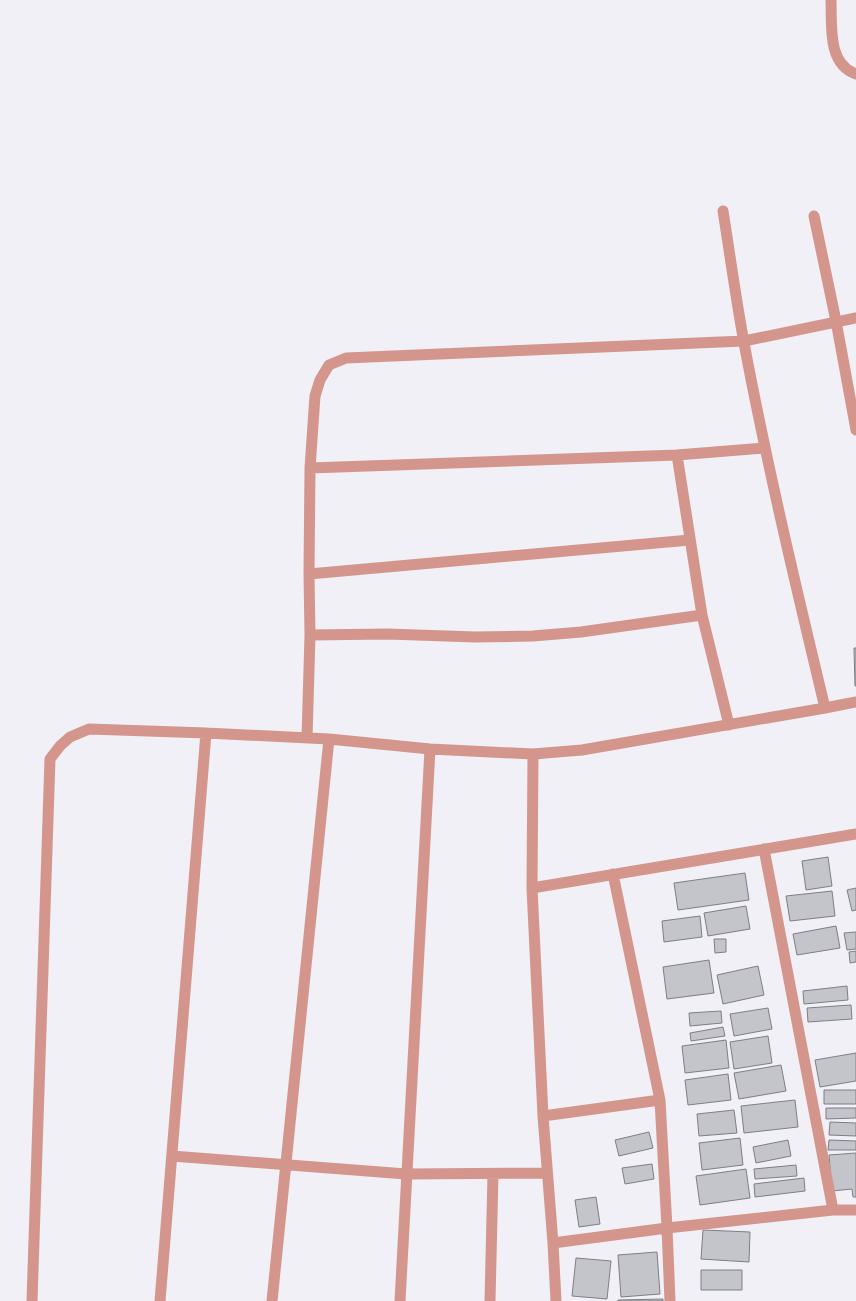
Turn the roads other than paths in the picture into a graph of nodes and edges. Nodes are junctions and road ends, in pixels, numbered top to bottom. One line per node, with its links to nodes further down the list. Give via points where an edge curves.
1 (831, 0): 2 (street, via 832,38 836,55 842,65)
2 (856, 74)
3 (723, 211): 7 (street)
4 (814, 216): 6 (street)
5 (856, 318): 6 (street)
6 (836, 321): 7 (street); 8 (street)
7 (744, 341): 9 (street); 11 (street, via 346,358 329,365 318,385)
8 (856, 430)
9 (765, 448): 10 (street); 17 (street)
10 (677, 455): 11 (street); 12 (street)
11 (310, 468): 13 (street)
12 (690, 540): 13 (street); 14 (street)
13 (309, 574): 15 (street)
14 (702, 615): 15 (street, via 534,636); 18 (street)
15 (310, 635): 20 (street)
16 (856, 702): 17 (street)
17 (825, 708): 18 (street)
18 (729, 725): 23 (street, via 582,750)
19 (206, 733): 20 (street); 30 (street); 39 (street, via 89,729 70,737 50,759)
20 (307, 738): 21 (street)
21 (328, 739): 22 (street); 31 (street)
22 (430, 749): 23 (street); 33 (street)
23 (533, 754): 27 (street)
24 (856, 834): 25 (street)
25 (764, 849): 26 (street); 35 (street)
26 (613, 874): 27 (street); 28 (street)
27 (532, 888): 29 (street)
28 (660, 1100): 29 (street); 37 (street)
29 (543, 1116): 32 (street)
30 (172, 1156): 31 (street); 40 (street)
31 (286, 1165): 33 (street); 41 (street)
32 (547, 1173): 34 (street); 38 (street)
33 (406, 1174): 34 (street); 42 (street)
34 (493, 1174): 43 (street)
35 (833, 1210): 36 (street); 37 (street)
36 (856, 1210)
37 (667, 1228): 38 (street); 45 (street)
38 (553, 1243): 44 (street)
39 (32, 1301)
40 (160, 1301)
41 (272, 1301)
42 (400, 1301)
43 (490, 1301)
44 (556, 1301)
45 (670, 1301)

